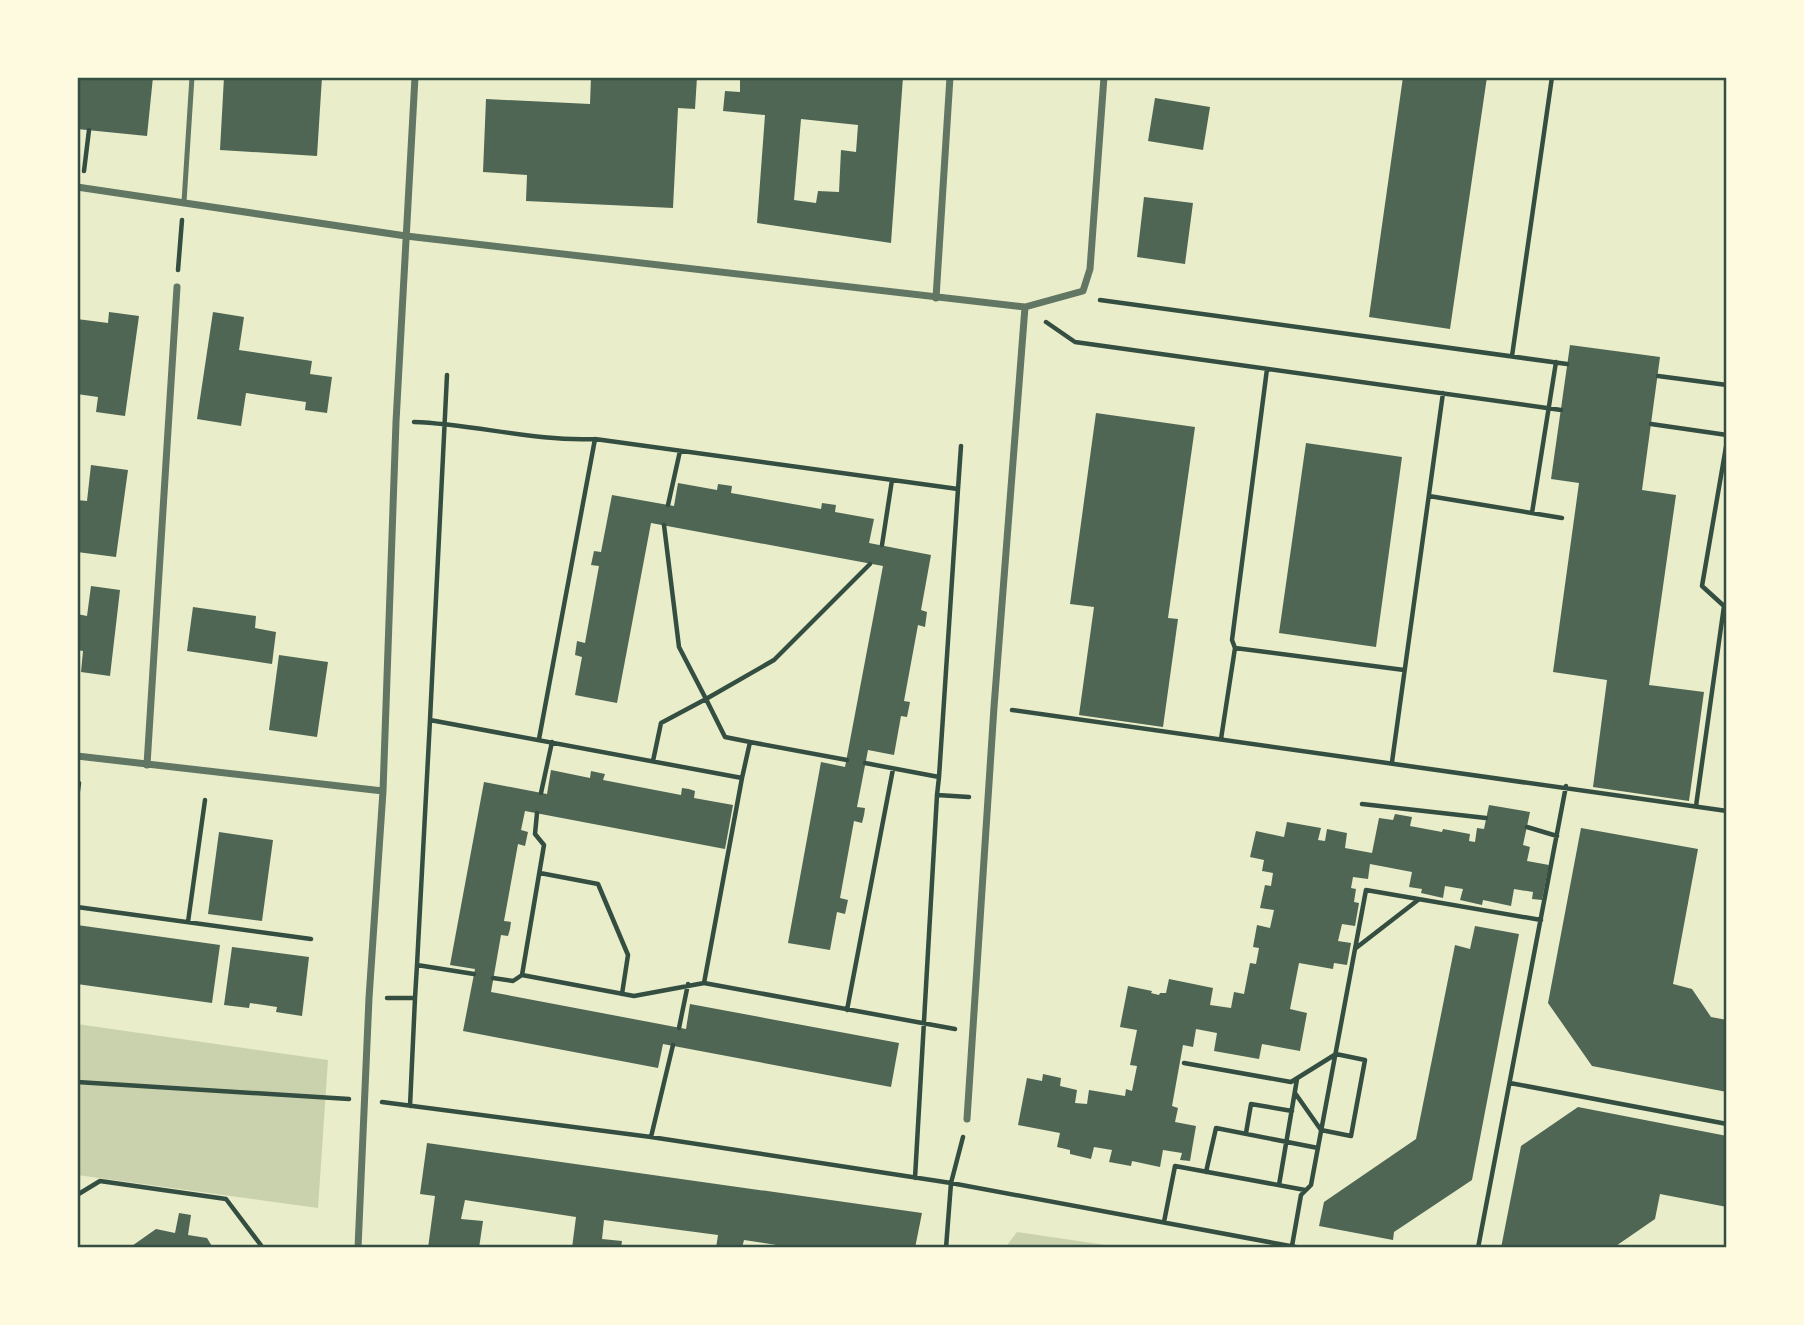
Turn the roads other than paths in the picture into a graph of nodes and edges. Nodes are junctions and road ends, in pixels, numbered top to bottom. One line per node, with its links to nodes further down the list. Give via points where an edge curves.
1 (192, 77): 6 (lane)
2 (415, 77): 7 (street)
3 (950, 77): 9 (street)
4 (1104, 77): 10 (street, via 1090,270 1083,291)
5 (79, 188): 6 (street)
6 (184, 202): 7 (street)
7 (406, 236): 9 (street); 13 (street)
8 (177, 287): 12 (street)
9 (936, 298): 10 (street)
10 (1025, 307): 14 (street)
11 (77, 755): 12 (street)
12 (147, 765): 13 (street)
13 (383, 791): 15 (street)
14 (967, 1119)
15 (358, 1248)

